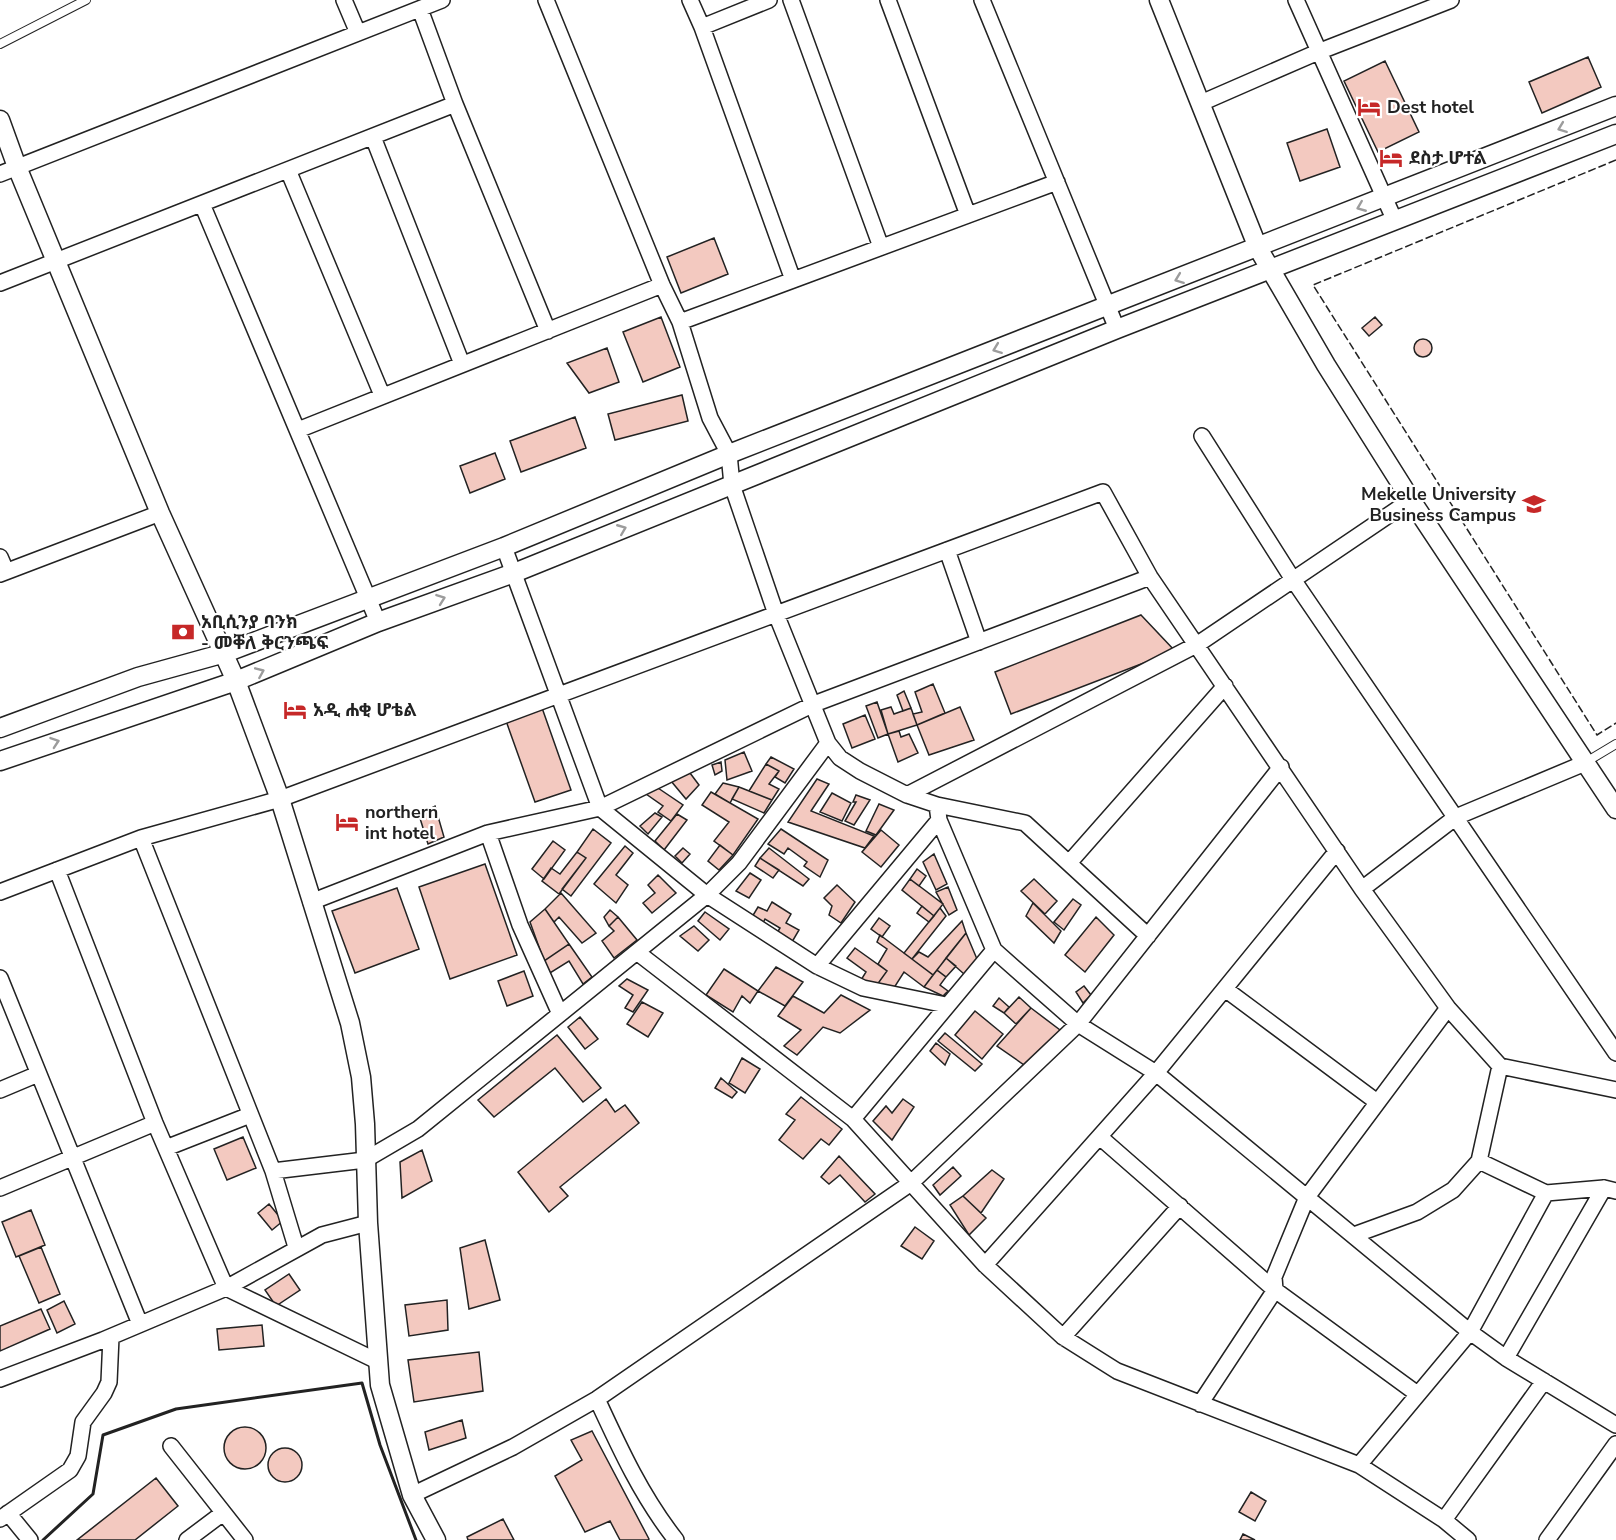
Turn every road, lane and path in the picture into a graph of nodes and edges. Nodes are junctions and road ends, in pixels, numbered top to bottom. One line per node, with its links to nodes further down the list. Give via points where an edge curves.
1 (86, 0): 16 (lane)
2 (344, 0): 15 (street)
3 (442, 0): 13 (street)
4 (546, 0): 37 (street)
5 (690, 0): 14 (street)
6 (769, 0): 14 (street)
7 (791, 0): 31 (street)
8 (888, 0): 29 (street)
9 (982, 0): 26 (street)
10 (1160, 0): 18 (street)
11 (1296, 0): 17 (street)
12 (1451, 0): 17 (street)
13 (420, 9): 15 (street); 19 (street)
14 (702, 27): 35 (street)
15 (358, 33): 25 (street)
16 (0, 44)
17 (1318, 52): 18 (street); 27 (street)
18 (1201, 103): 32 (street)
19 (455, 104): 23 (street); 41 (street)
20 (1616, 106): 27 (street, one-way to 27)
21 (0, 120): 25 (street)
22 (1616, 134): 30 (street)
23 (373, 136): 24 (street); 42 (street)
24 (288, 170): 28 (street); 44 (street)
25 (8, 171): 33 (street)
26 (1057, 182): 29 (street); 38 (street)
27 (1386, 197): 30 (street); 32 (street, one-way to 32)
28 (202, 204): 33 (street); 46 (street)
29 (968, 215): 31 (street)
30 (1394, 219): 34 (street)
31 (881, 247): 35 (street)
32 (1258, 248): 34 (street); 38 (street, one-way to 38)
33 (55, 261): 36 (street); 51 (street)
34 (1271, 269): 40 (street); 50 (street, via 1326,365)
35 (793, 280): 39 (street)
36 (0, 283)
37 (662, 285): 39 (street); 41 (street)
38 (1108, 307): 40 (street); 43 (street, one-way to 43)
39 (680, 322): 48 (street, via 710,418)
40 (1117, 329): 45 (street)
41 (548, 331): 42 (street)
42 (462, 364): 44 (street)
43 (893, 389): 45 (street); 48 (street)
44 (382, 395): 46 (street)
45 (902, 416): 49 (street)
46 (298, 430): 59 (street)
47 (1202, 435): 58 (street)
48 (729, 454): 49 (street); 52 (street)
49 (732, 485): 56 (street, one-way to 49); 60 (street)
50 (1412, 500): 58 (street); 73 (street)
51 (160, 513): 55 (street); 64 (street)
52 (504, 547): 56 (street); 59 (street)
53 (947, 550): 57 (street, via 1103,492); 60 (street); 62 (street)
54 (0, 557): 55 (street)
55 (3, 573)
56 (514, 573): 61 (street, one-way to 56); 67 (street)
57 (1150, 577): 62 (street); 63 (street)
58 (1292, 578): 63 (street); 80 (street)
59 (367, 597): 61 (street); 64 (street)
60 (776, 614): 67 (street); 68 (street)
61 (378, 622): 65 (street, one-way to 61)
62 (979, 642): 68 (street)
63 (1198, 644): 66 (street); 75 (street)
64 (225, 653): 65 (street); 69 (street, via 138,677)
65 (236, 681): 72 (street, one-way to 65); 76 (street)
66 (1225, 686): 74 (street); 84 (street)
67 (558, 695): 76 (street); 77 (street)
68 (814, 704): 70 (street); 77 (street)
69 (0, 728)
70 (828, 742): 75 (street, via 840,758); 88 (street, via 739,863)
71 (1616, 744): 73 (lane)
72 (0, 761)
73 (1586, 763): 78 (street); 80 (street)
74 (1281, 767): 83 (street); 90 (street)
75 (907, 795): 79 (street)
76 (280, 799): 82 (street); 89 (street)
77 (600, 808): 81 (street); 88 (street)
78 (1616, 809)
79 (938, 812): 84 (street, via 1025,823); 91 (street); 93 (street)
80 (1456, 817): 86 (street); 100 (street)
81 (488, 833): 89 (street); 98 (street, via 520,925)
82 (141, 838): 85 (street); 107 (street)
83 (1337, 851): 86 (street); 95 (street)
84 (1069, 863): 90 (street)
85 (57, 870): 87 (street); 109 (street)
86 (1362, 889): 97 (street)
87 (0, 892)
88 (707, 895): 92 (street); 93 (street)
89 (311, 902): 113 (street, via 350,1023 359,1066)
90 (1148, 936): 99 (street)
91 (994, 950): 96 (street); 99 (street)
92 (638, 953): 98 (street); 108 (street)
93 (817, 966): 96 (street, via 863,988)
94 (1, 986): 103 (street)
95 (1225, 989): 102 (street); 106 (street)
96 (946, 1005): 108 (street)
97 (1448, 1008): 101 (street); 106 (street)
98 (560, 1014): 113 (street, via 418,1129)
99 (1078, 1024): 102 (street); 116 (street)
100 (1616, 1053)
101 (1500, 1065): 105 (street); 114 (street)
102 (1156, 1073): 110 (street); 120 (street)
103 (38, 1074): 104 (street); 112 (street)
104 (0, 1090)
105 (1616, 1090)
106 (1377, 1102): 120 (street)
107 (249, 1115): 111 (street); 115 (street)
108 (853, 1119): 116 (street)
109 (155, 1123): 111 (street); 112 (street)
110 (1101, 1138): 121 (street); 125 (street)
111 (166, 1148): 126 (street)
112 (72, 1158): 117 (street); 128 (street)
113 (365, 1160): 115 (street); 122 (street)
114 (1479, 1161): 119 (street); 123 (street, via 1453,1190 1417,1212)
115 (273, 1171): 124 (street)
116 (911, 1183): 125 (street); 137 (street)
117 (0, 1188)
118 (1610, 1189): 119 (street); 132 (street)
119 (1546, 1193): 129 (street)
120 (1307, 1197): 123 (street); 127 (street, via 1274,1277)
121 (1180, 1206): 127 (street); 131 (street)
122 (368, 1223): 124 (street, via 322,1234); 133 (street)
123 (1354, 1234): 129 (street)
124 (296, 1247): 126 (street)
125 (985, 1265): 131 (street)
126 (226, 1288): 128 (street); 133 (street)
127 (1275, 1290): 136 (street); 138 (street)
128 (140, 1324): 130 (street)
129 (1470, 1332): 132 (street); 136 (street)
130 (111, 1337): 134 (street); 145 (street, via 108,1382 82,1422 78,1456 70,1470)
131 (1063, 1337): 138 (street, via 1117,1371)
132 (1506, 1358): 135 (street)
133 (377, 1361): 143 (street, via 380,1385)
134 (0, 1379)
135 (1544, 1381): 139 (street); 146 (street)
136 (1416, 1393): 142 (street)
137 (597, 1399): 143 (street, via 513,1447); 151 (street, via 634,1477)
138 (1200, 1404): 142 (street)
139 (1616, 1425)
140 (1616, 1444): 153 (street)
141 (171, 1446): 144 (street)
142 (1359, 1465): 146 (street)
143 (412, 1495): 150 (street)
144 (223, 1513): 148 (street); 149 (street)
145 (4, 1516): 147 (street)
146 (1444, 1520): 152 (street)
147 (30, 1540)
148 (187, 1540)
149 (245, 1540)
150 (436, 1540)
151 (676, 1540)
152 (1468, 1540)
153 (1547, 1540)

